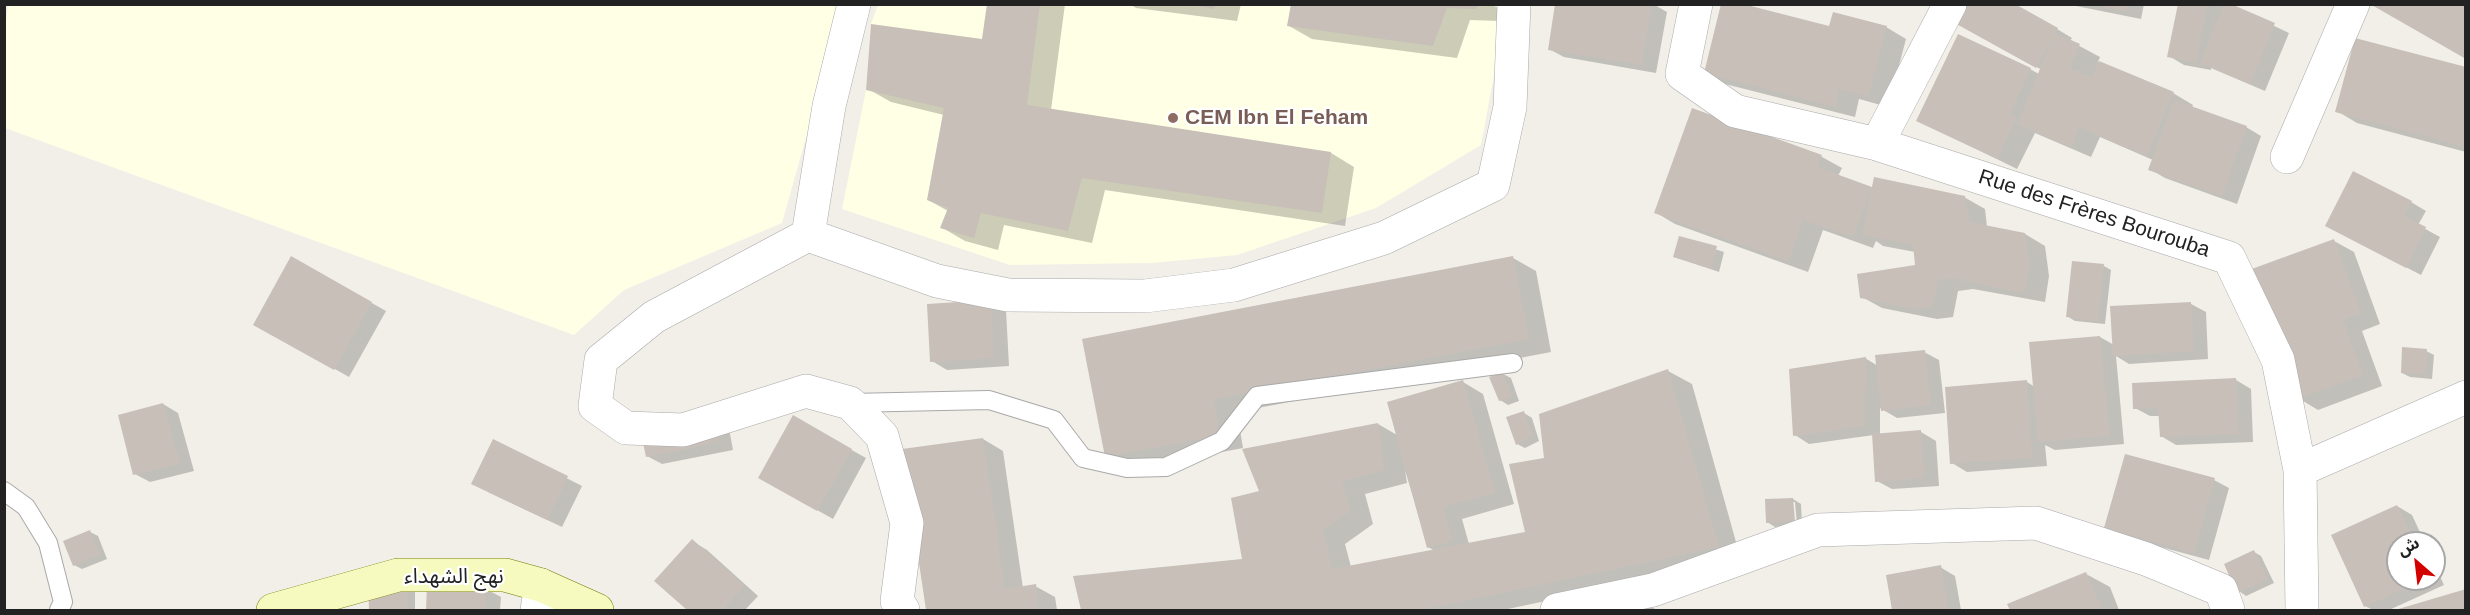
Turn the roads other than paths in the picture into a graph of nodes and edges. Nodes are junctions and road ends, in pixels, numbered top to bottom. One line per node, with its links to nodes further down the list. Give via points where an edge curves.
1 (854, 4): 8 (street, via 828,106)
2 (1514, 4): 8 (street, via 1510,107 1493,185 1384,238 1234,285 1145,296 1031,296 937,280)
3 (1696, 4): 6 (street, Rue des Frères Bourouba, via 1682,74 1735,111)
4 (1950, 4): 6 (street)
5 (2353, 4): 7 (street)
6 (1877, 144): 12 (street, Rue des Frères Bourouba, via 2229,258 2278,360)
7 (2287, 157)
8 (808, 235): 11 (street, via 654,317 601,360 595,406 627,428 683,430 806,392)
9 (1513, 363): 11 (lane, via 1257,396 1222,441 1166,467 1127,468 1083,458 1054,420 989,400)
10 (2466, 397): 12 (street)
11 (850, 403): 18 (street, via 882,436 907,523 897,601)
12 (2300, 470): 21 (street, Rue des Frères Bourouba)
13 (4, 491): 15 (lane, via 26,507 48,543 63,602)
14 (539, 598): 16 (main road, نهج الشهداء, via 505,574 398,575); 17 (main road, نهج الشهداء)
15 (59, 610)
16 (273, 610)
17 (597, 610)
18 (903, 610)
19 (1557, 610): 20 (street, via 1653,590 1818,530 2036,523 2146,559 2221,590)
20 (2228, 610)
21 (2302, 610)

